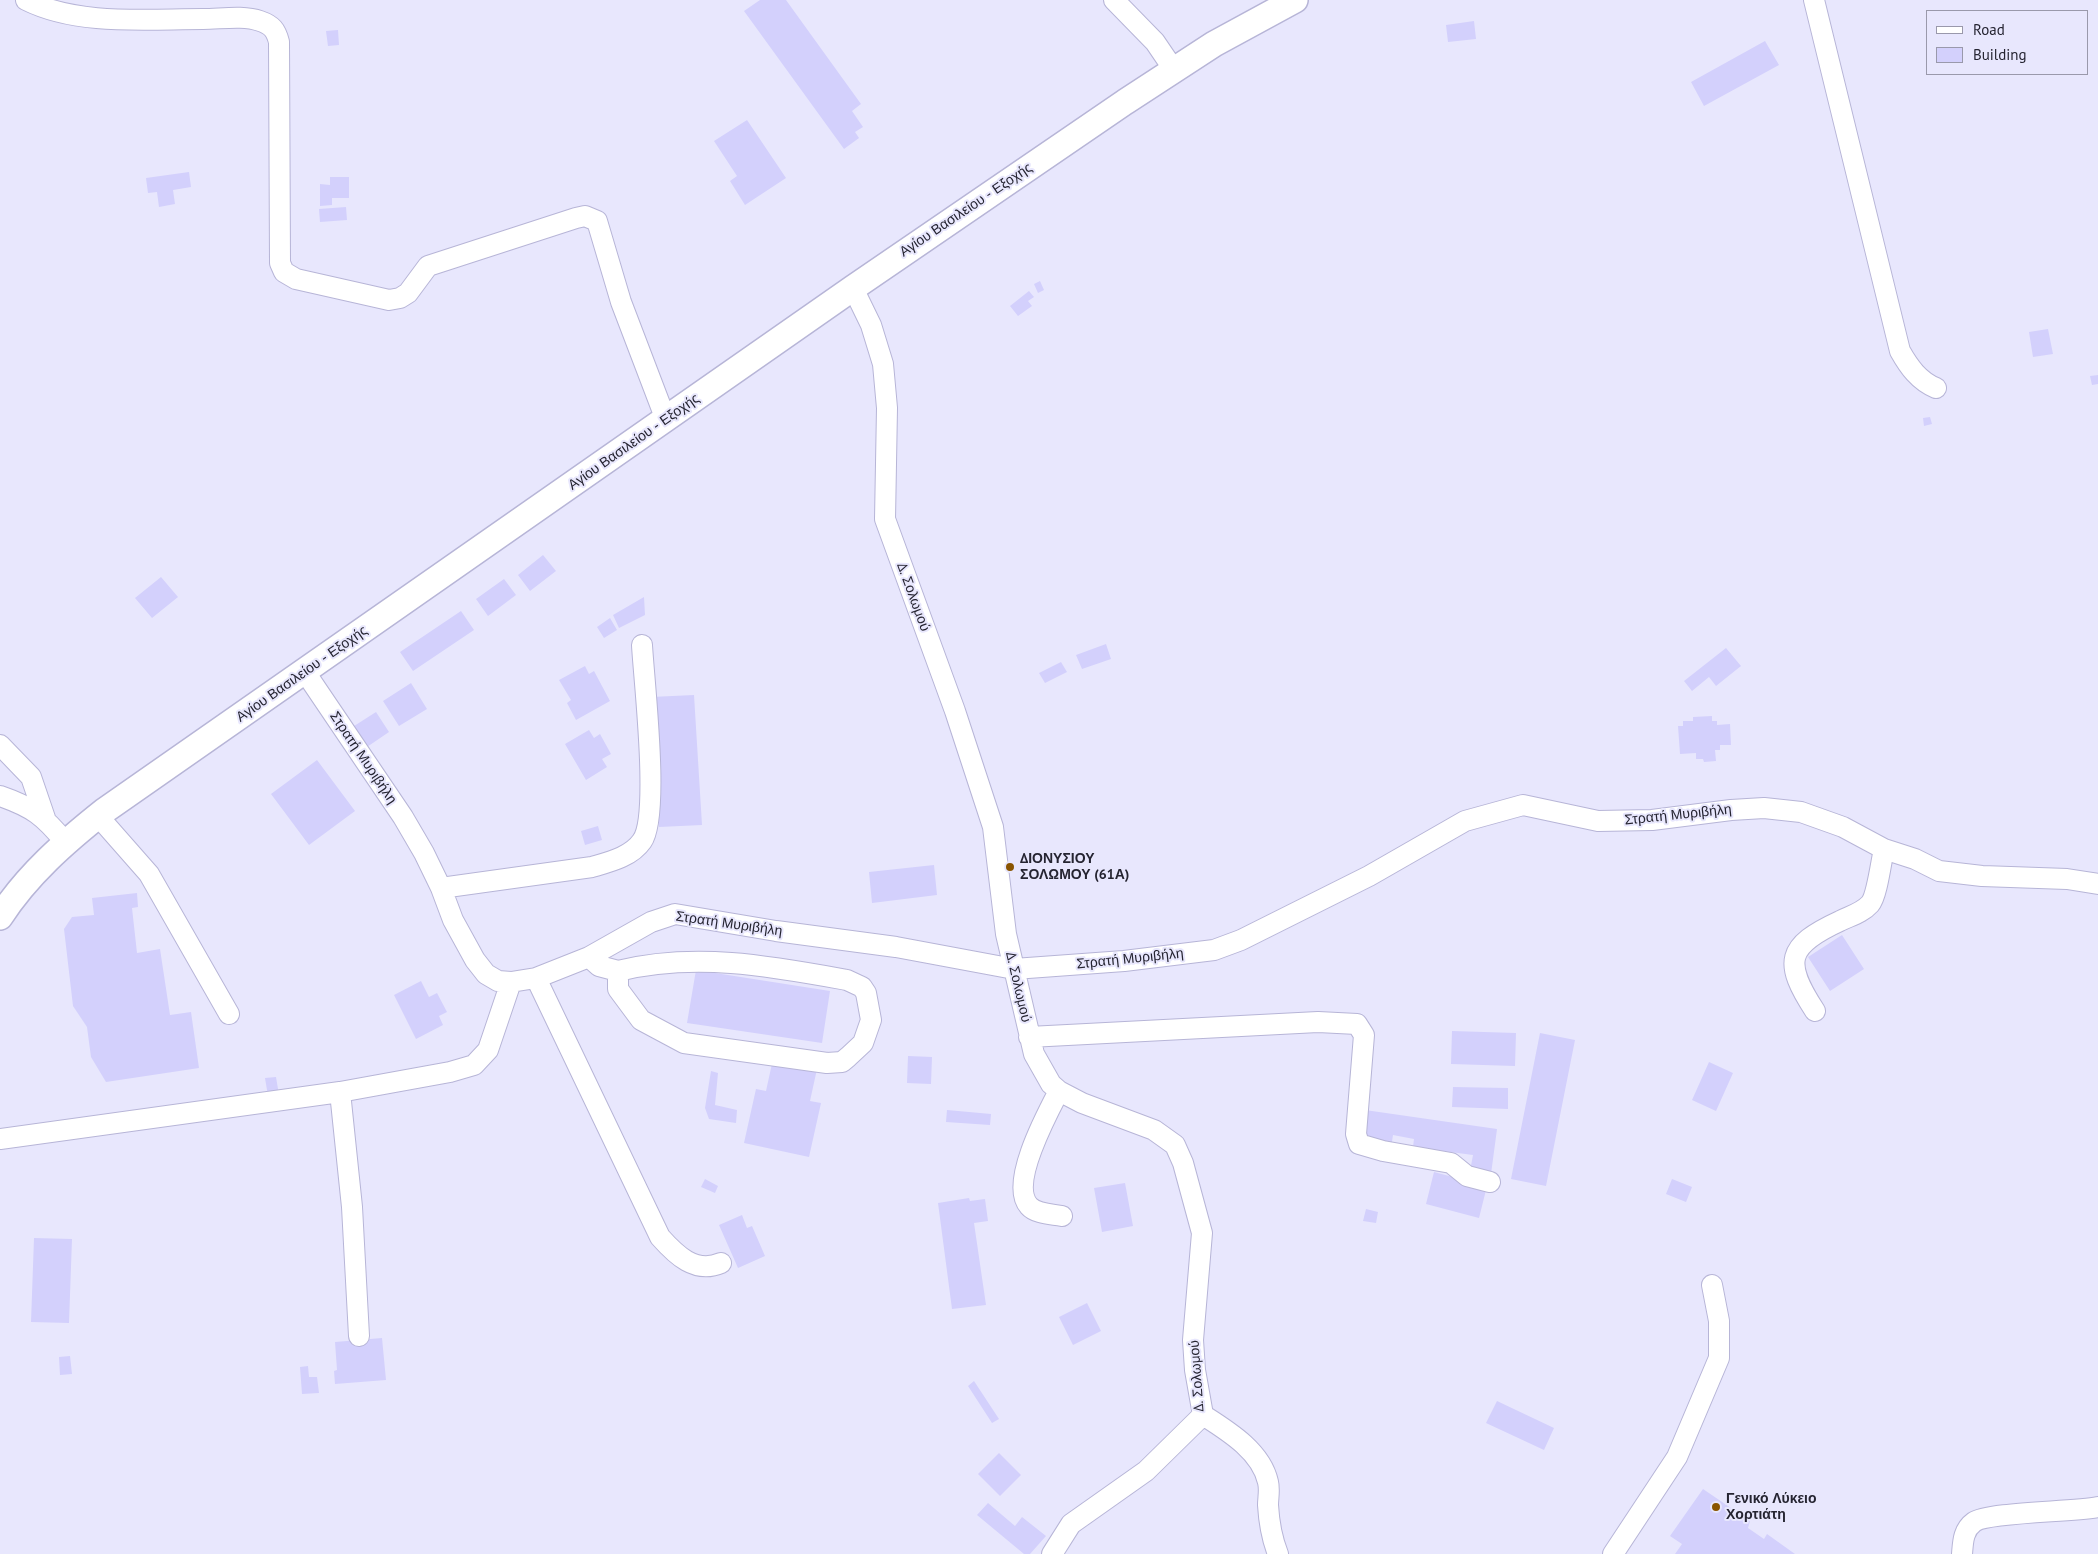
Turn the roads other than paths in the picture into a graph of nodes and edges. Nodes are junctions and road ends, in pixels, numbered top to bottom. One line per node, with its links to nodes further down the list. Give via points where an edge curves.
1 (26, 0): 8 (street, via 46,10 70,16 235,18 271,25 279,42 280,263 284,272 296,279 389,300 400,298 408,293 428,266 576,218 597,221 621,302)
2 (1114, 0): 5 (street, via 1155,42)
3 (1295, 0): 5 (main road, Αγίου Βασιλείου - Εξοχής, via 1250,23)
4 (1814, 0): 7 (street, via 1900,352 1910,369)
5 (1174, 70): 6 (main road, Αγίου Βασιλείου - Εξοχής)
6 (853, 288): 8 (main road, Αγίου Βασιλείου - Εξοχής); 21 (street, Δ. Σολωμού, via 871,325 883,364 887,408 886,519 955,711 992,827 1001,902)
7 (1936, 388)
8 (666, 420): 10 (main road, Αγίου Βασιλείου - Εξοχής)
9 (642, 645): 18 (street, via 651,788 642,841 616,860 592,867)
10 (305, 672): 13 (main road, Αγίου Βασιλείου - Εξοχής); 18 (street, Στρατή Μυριβήλη, via 404,817)
11 (0, 745): 14 (street, via 31,777)
12 (0, 796): 14 (street, via 21,803)
13 (98, 816): 15 (main road, Αγίου Βασιλείου - Εξοχής); 26 (street, via 148,874)
14 (45, 818): 15 (street)
15 (65, 842): 19 (main road, Αγίου Βασιλείου - Εξοχής, via 32,875)
16 (1884, 849): 17 (street, Στρατή Μυριβήλη, via 1939,871); 21 (street, Στρατή Μυριβήλη, via 1843,827 1801,812 1764,808 1652,820 1598,821 1523,805 1465,821 1369,876 1241,940 1214,950); 25 (street, via 1876,894 1870,904 1808,938 1795,954 1797,980)
17 (2098, 884)
18 (442, 888): 24 (street, Στρατή Μυριβήλη, via 453,920 480,967 498,981)
19 (0, 917)
20 (589, 957): 21 (street, Στρατή Μυριβήλη, via 650,922 675,914 896,947); 22 (street, via 598,966); 23 (street, Στρατή Μυριβήλη)
21 (1014, 969): 27 (street, Δ. Σολωμού)
22 (618, 971): 22 (street, via 618,989 641,1020 684,1044 827,1063 842,1062 863,1043 872,1020 866,993 847,980 706,960 648,963)
23 (536, 978): 24 (street, Στρατή Μυριβήλη); 33 (street, via 660,1237 689,1263 704,1267)
24 (511, 982): 29 (street, via 488,1050 474,1065)
25 (1816, 1011)
26 (230, 1014)
27 (1029, 1037): 28 (street, Δ. Σολωμού, via 1044,1073); 31 (street, via 1318,1022 1357,1024 1364,1035 1356,1134 1359,1144 1390,1153 1451,1163 1467,1176)
28 (1059, 1091): 32 (street, via 1039,1132 1023,1177 1023,1188 1024,1199 1030,1208); 36 (street, Δ. Σολωμού, via 1154,1130 1175,1145 1184,1162 1202,1233 1193,1340 1194,1370)
29 (340, 1092): 30 (street); 35 (street, via 352,1206)
30 (0, 1139)
31 (1490, 1182)
32 (1062, 1216)
33 (721, 1263)
34 (1712, 1285): 40 (street, via 1719,1321 1719,1358 1677,1457)
35 (359, 1336)
36 (1203, 1416): 38 (street, Δ. Σολωμού, via 1146,1472 1071,1524); 39 (street, via 1229,1432 1262,1464)
37 (2098, 1507): 41 (street, via 1977,1520 1966,1532)
38 (1052, 1554)
39 (1278, 1554)
40 (1613, 1554)
41 (1962, 1554)

